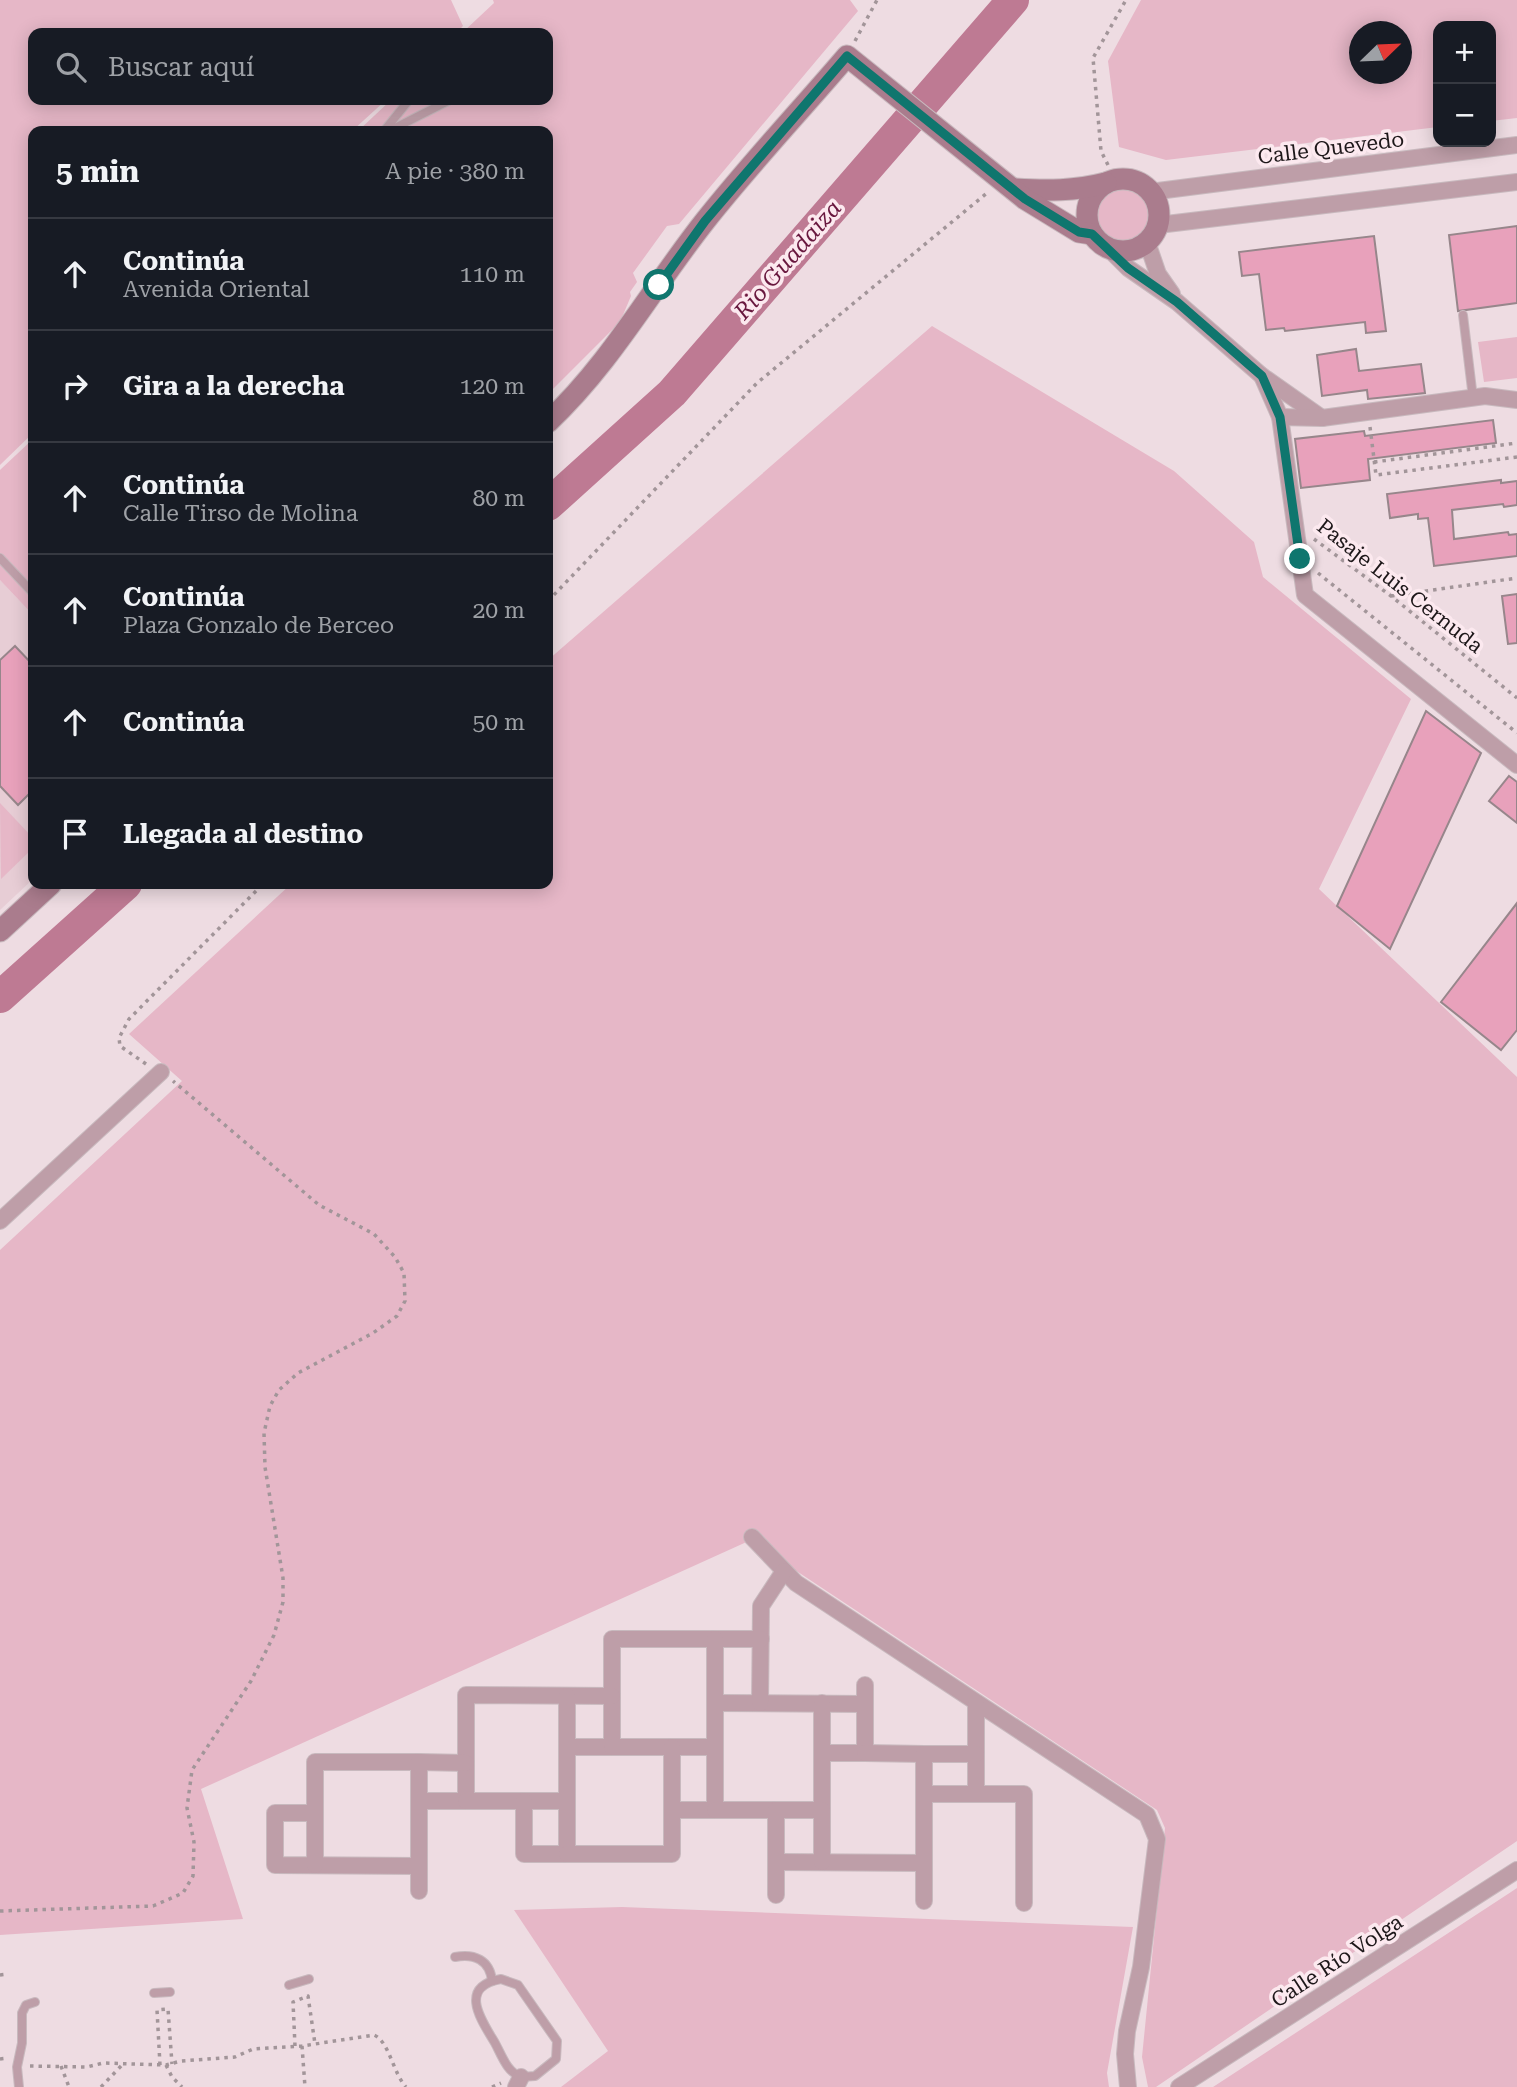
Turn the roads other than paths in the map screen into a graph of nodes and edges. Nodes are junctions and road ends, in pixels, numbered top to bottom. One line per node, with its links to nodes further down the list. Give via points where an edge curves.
1 (405, 105): 3 (lane)
2 (440, 105): 4 (lane)
3 (390, 126)
4 (396, 126)
5 (1517, 145): 9 (street, Calle Quevedo)
6 (1111, 181): 8 (street, via 1049,191); 9 (street, via 1130,180); 11 (street, via 1099,188 1088,205 1088,225)
7 (1517, 181): 10 (street)
8 (1009, 185): 11 (street, via 1025,199); 17 (street, via 847,56 705,221 624,335)
9 (1150, 192): 10 (street, via 1158,208)
10 (1152, 234): 11 (street, via 1129,251); 12 (street, via 1158,274)
11 (1100, 241): 12 (street, via 1128,268)
12 (1177, 302): 14 (street)
13 (1463, 315): 15 (lane)
14 (1262, 376): 18 (street); 19 (street)
15 (1473, 398): 16 (street); 19 (street)
16 (1517, 400)
17 (553, 417)
18 (1280, 417): 19 (street); 22 (street, via 1305,594)
19 (1322, 418)
20 (0, 558): 21 (lane)
21 (28, 588)
22 (1517, 765)
23 (46, 889): 24 (street)
24 (0, 931)
25 (161, 1072): 26 (street)
26 (0, 1221)
27 (752, 1537): 28 (street)
28 (784, 1571): 30 (street, via 761,1606); 37 (street)
29 (715, 1639): 30 (street); 33 (street, via 612,1639); 34 (street)
30 (761, 1639): 35 (street)
31 (865, 1685): 38 (street)
32 (568, 1696): 33 (street); 39 (street); 48 (street, via 466,1695)
33 (612, 1696): 40 (street)
34 (715, 1703): 35 (street); 42 (street)
35 (760, 1703): 36 (street)
36 (822, 1703): 38 (street); 43 (street)
37 (976, 1703): 46 (street); 80 (street, via 1147,1815 1157,1839 1141,1967 1127,2031)
38 (865, 1704): 44 (street)
39 (567, 1747): 40 (street); 54 (street)
40 (612, 1747): 41 (street)
41 (672, 1747): 42 (street); 55 (street)
42 (715, 1747): 56 (street)
43 (821, 1753): 44 (street); 58 (street)
44 (865, 1753): 45 (street)
45 (924, 1754): 46 (street); 49 (street)
46 (976, 1754): 50 (street)
47 (419, 1762): 48 (street); 51 (street); 59 (street, via 315,1762)
48 (466, 1763): 52 (street)
49 (924, 1794): 50 (street); 63 (street)
50 (976, 1794): 70 (street, via 1024,1794)
51 (419, 1801): 52 (street); 65 (street)
52 (466, 1801): 53 (street)
53 (524, 1801): 54 (street); 60 (street, via 524,1854)
54 (567, 1801): 60 (street)
55 (672, 1810): 56 (street); 60 (street, via 672,1854)
56 (715, 1810): 57 (street)
57 (776, 1810): 58 (street); 61 (street)
58 (821, 1810): 62 (street)
59 (315, 1814): 64 (street); 64 (street, via 275,1813 275,1865)
60 (568, 1854)
61 (776, 1862): 62 (street); 68 (street)
62 (821, 1862): 63 (street)
63 (924, 1863): 69 (street)
64 (315, 1865): 65 (street)
65 (419, 1866): 67 (street)
66 (1517, 1870): 81 (street, Calle Río Volga)
67 (419, 1891)
68 (776, 1895)
69 (924, 1901)
70 (1024, 1903)
71 (455, 1957): 73 (lane, via 467,1955 483,1961)
72 (309, 1979): 74 (lane)
73 (492, 1981): 78 (lane, via 479,1992 476,2010); 78 (lane, via 518,1985 557,2041 556,2059)
74 (289, 1985)
75 (170, 1992): 76 (lane)
76 (154, 1993)
77 (35, 2002): 79 (lane, via 22,2012)
78 (519, 2082)
79 (19, 2087)
80 (1128, 2087)
81 (1179, 2087)

